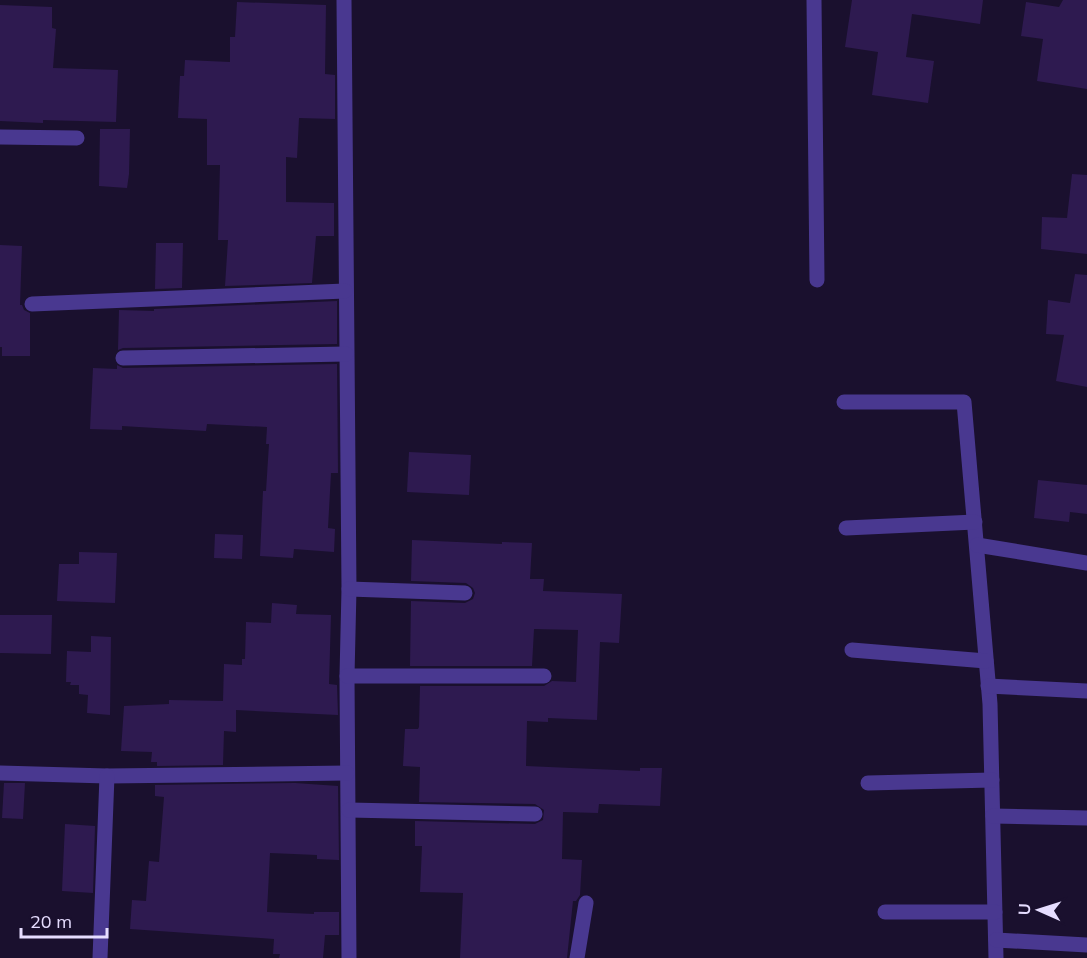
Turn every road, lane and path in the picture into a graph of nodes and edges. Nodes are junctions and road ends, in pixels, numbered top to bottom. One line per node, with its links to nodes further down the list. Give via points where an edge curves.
1 (344, 0): 6 (street)
2 (814, 0): 5 (street)
3 (0, 137): 4 (street)
4 (77, 138)
5 (817, 280)
6 (345, 291): 7 (street); 8 (street)
7 (32, 304)
8 (346, 354): 9 (street); 15 (street)
9 (123, 358)
10 (843, 402): 11 (street, via 964,402)
11 (975, 522): 12 (street); 13 (street)
12 (846, 528)
13 (977, 545): 14 (street); 18 (street)
14 (1087, 563)
15 (349, 589): 16 (street); 19 (street)
16 (465, 593)
17 (852, 650): 18 (street)
18 (986, 661): 21 (street)
19 (347, 676): 20 (street); 24 (street)
20 (544, 676)
21 (988, 686): 22 (street); 26 (street)
22 (1087, 691)
23 (0, 773): 25 (street)
24 (348, 773): 25 (street); 28 (street)
25 (107, 776): 37 (street)
26 (992, 780): 27 (street); 30 (street)
27 (868, 783)
28 (349, 810): 29 (street); 38 (street)
29 (535, 814)
30 (993, 816): 31 (street); 34 (street)
31 (1087, 818)
32 (586, 903): 39 (street)
33 (885, 912): 34 (street)
34 (995, 912): 35 (street)
35 (996, 940): 36 (street); 40 (street)
36 (1087, 945)
37 (100, 958)
38 (349, 958)
39 (577, 958)
40 (996, 958)

